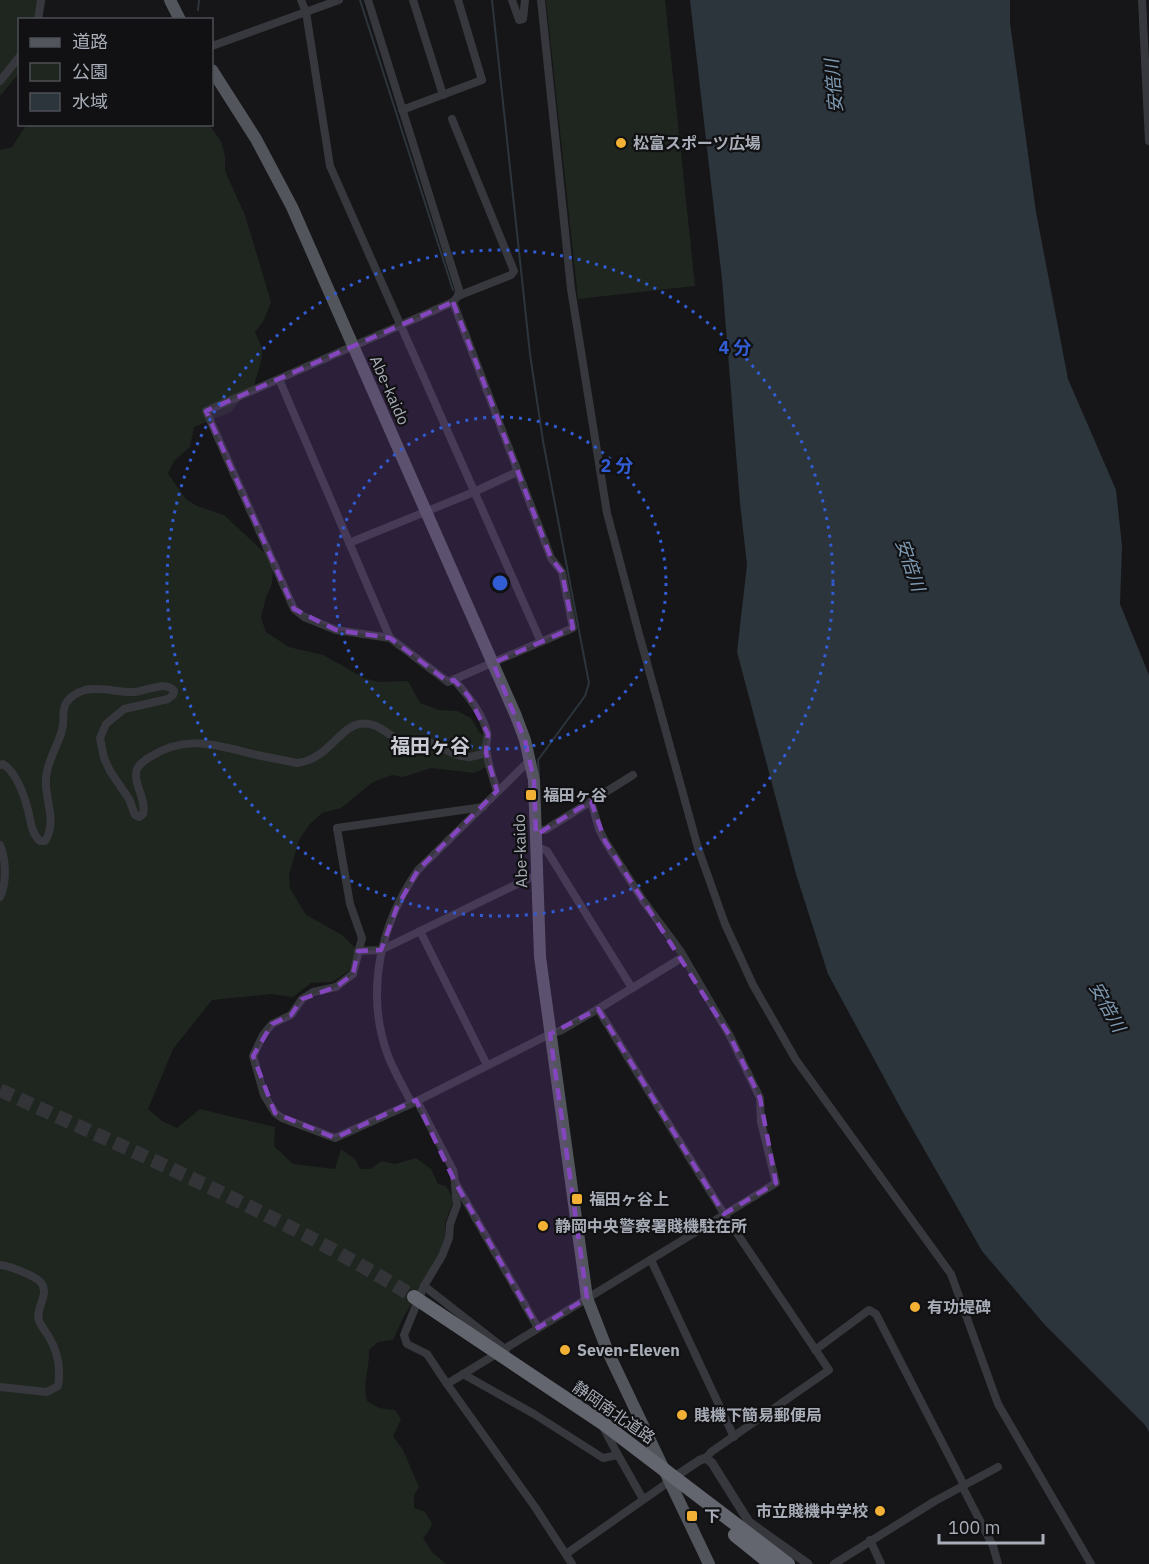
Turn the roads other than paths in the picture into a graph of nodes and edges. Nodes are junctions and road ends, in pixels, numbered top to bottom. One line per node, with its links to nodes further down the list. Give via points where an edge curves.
1 (41, 0): 13 (street)
2 (170, 0): 14 (main road)
3 (302, 0): 12 (street)
4 (339, 0): 12 (street)
5 (368, 0): 20 (street)
6 (413, 0): 19 (street)
7 (458, 0): 19 (street, via 482,80)
8 (512, 0): 9 (street, via 519,20 523,19)
9 (525, 0)
10 (541, 0): 85 (street, via 571,289 608,513 698,848 725,924 753,985 796,1060 951,1274 998,1404)
11 (1145, 2): 22 (street)
12 (306, 12): 15 (street); 24 (street, via 330,166)
13 (38, 18)
14 (179, 18)
15 (213, 46)
16 (18, 58): 18 (street)
17 (213, 72): 25 (main road, Abe-kaido, via 277,177)
18 (0, 81)
19 (443, 95): 20 (street)
20 (402, 110): 23 (street, via 459,290)
21 (452, 119): 23 (street, via 514,271)
22 (1149, 141)
23 (456, 299): 24 (street); 27 (street)
24 (401, 327): 25 (street); 28 (street)
25 (354, 347): 26 (street); 29 (main road, Abe-kaido)
26 (279, 379): 30 (street); 31 (street, via 206,411 208,417 294,609 336,630)
27 (516, 472): 28 (street); 32 (street, via 551,558 561,572 573,628)
28 (474, 492): 29 (street); 32 (street)
29 (426, 511): 30 (street); 33 (main road, Abe-kaido)
30 (349, 543): 31 (street)
31 (390, 638): 34 (street, via 448,682)
32 (541, 642): 33 (street)
33 (493, 663): 34 (street); 36 (main road, Abe-kaido)
34 (454, 680): 35 (street, via 484,724 488,734)
35 (486, 753): 37 (street, via 466,757 424,741 405,742 383,728 367,724 357,724 308,762 206,743 175,746 159,751 138,768 136,776 144,808 139,817 110,771 100,738 106,724 124,709 168,699 174,691 166,685 133,692 85,690 75,694 62,712 63,728 45,778 51,814 45,841 35,837 28,808 10,768); 39 (street)
36 (530, 760): 39 (street); 42 (main road, Abe-kaido)
37 (0, 765)
38 (633, 775): 40 (street)
39 (497, 791): 41 (street)
40 (591, 801): 42 (street, via 545,830); 50 (street, via 605,842)
41 (483, 807): 48 (street, via 418,870 397,907); 49 (street, via 337,828 350,904 362,938)
42 (536, 830): 44 (main road, Abe-kaido)
43 (0, 845): 46 (street, via 5,882)
44 (537, 846): 45 (main road, Abe-kaido); 51 (street, via 547,851)
45 (537, 874): 47 (street); 53 (main road, Abe-kaido, via 540,957)
46 (0, 897)
47 (420, 931): 48 (street); 54 (street)
48 (381, 950): 49 (street); 55 (street, via 377,981 380,1028 388,1054)
49 (358, 951): 55 (street, via 353,974 336,987 302,999 291,1015 272,1024 262,1035 252,1056 264,1095 282,1118 335,1138)
50 (683, 957): 51 (street); 57 (street, via 730,1036 760,1098 761,1122 776,1183)
51 (632, 988): 52 (street)
52 (598, 1009): 53 (street); 57 (street)
53 (549, 1034): 54 (street); 61 (main road, Abe-kaido)
54 (487, 1065): 55 (street)
55 (414, 1102): 56 (street, via 453,1170)
56 (455, 1182): 60 (street, via 457,1205 449,1238); 62 (street)
57 (724, 1215): 58 (street); 64 (street)
58 (651, 1260): 61 (street); 68 (street)
59 (0, 1265): 67 (street, via 42,1284 39,1321 56,1348 60,1377 58,1386 47,1392)
60 (424, 1286): 63 (street); 66 (street, via 404,1335 407,1344 427,1354)
61 (587, 1298): 62 (street); 72 (main road, Abe-kaido, via 608,1352)
62 (538, 1328): 63 (street)
63 (504, 1349): 65 (street); 69 (street, via 592,1412)
64 (815, 1350): 68 (street, via 829,1370); 73 (street, via 869,1310 876,1314)
65 (463, 1374): 66 (street); 69 (street, via 603,1458)
66 (447, 1384): 76 (street)
67 (0, 1387)
68 (734, 1437): 70 (street)
69 (618, 1455): 74 (street)
70 (706, 1458): 72 (street); 81 (street, via 749,1522)
71 (998, 1467): 73 (street)
72 (670, 1480): 74 (street); 78 (main road, Abe-kaido)
73 (963, 1486): 75 (street); 84 (street)
74 (643, 1499): 76 (street)
75 (870, 1540): 82 (street); 83 (street)
76 (566, 1554): 77 (street)
77 (572, 1564)
78 (709, 1564)
79 (771, 1564): 80 (highway, 静岡南北道路, bridge, via 601,1428 412,1298 604,1424)
80 (788, 1564)
81 (808, 1564)
82 (834, 1564)
83 (881, 1564)
84 (998, 1564)
85 (1091, 1564)

